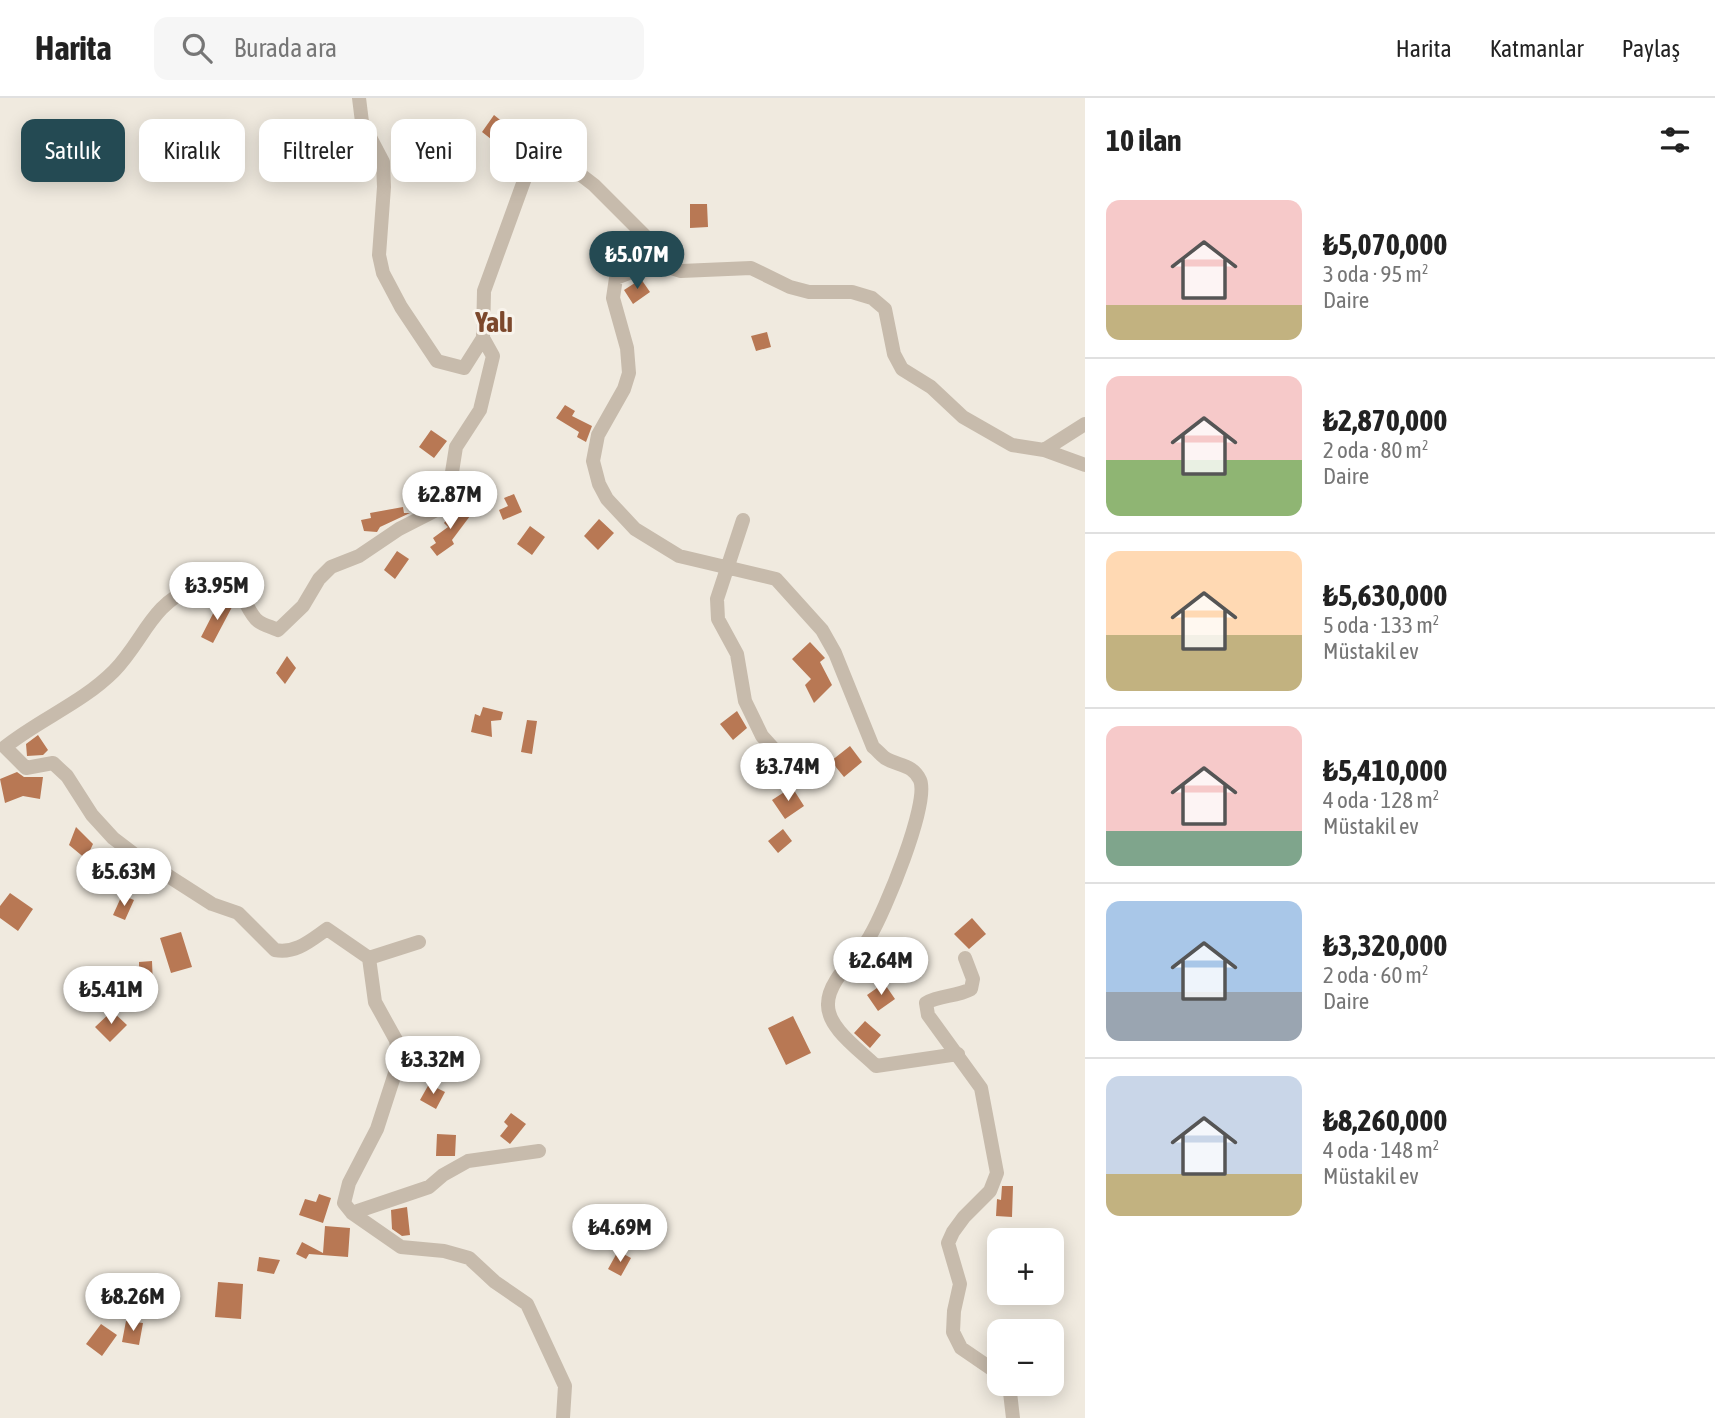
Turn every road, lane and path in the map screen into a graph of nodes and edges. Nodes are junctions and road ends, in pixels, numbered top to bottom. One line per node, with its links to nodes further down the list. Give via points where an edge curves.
1 (359, 98): 3 (street, via 362,122 383,162 379,256 383,273 437,361 464,368)
2 (655, 263): 3 (street, via 653,244 594,185 551,152 529,167 488,278); 5 (street, via 681,271 751,268 809,292 852,292 872,298 885,309 894,354 902,369 931,387 964,417 1012,445); 8 (street, via 616,278 613,298 629,373 597,435 593,461 607,499 635,529 679,555)
3 (483, 338): 11 (street, via 493,356 480,410 456,447 442,506 359,556 331,567 303,607 278,630 257,621 244,596 223,580 189,589 163,604 113,673 67,709 5,747 26,768 53,763 113,838 212,904 238,914 275,950 298,949 327,929)
4 (1085, 424): 5 (street)
5 (1044, 450): 6 (street)
6 (1085, 465)
7 (743, 520): 8 (street)
8 (727, 567): 9 (street, via 717,599 718,619 737,654 746,701 762,736); 13 (street, via 776,579 822,630 873,747 884,758 912,768 921,781 911,835 894,884 871,936 834,985 828,1003 831,1021 876,1066)
9 (800, 778)
10 (419, 942): 11 (street)
11 (369, 958): 15 (street, via 375,1002 396,1040 399,1061 377,1129 349,1183 344,1203)
12 (965, 958): 13 (street, via 973,979 971,989 926,1003 928,1015)
13 (958, 1054): 16 (street, via 981,1088 997,1173 990,1191 964,1217 948,1243 960,1284 953,1332 961,1348)
14 (539, 1151): 15 (street, via 468,1161 429,1187)
15 (352, 1213): 18 (street, via 401,1247 469,1258 519,1296 565,1386)
16 (987, 1366)
17 (1010, 1396): 19 (street)
18 (564, 1418)
19 (1013, 1418)

